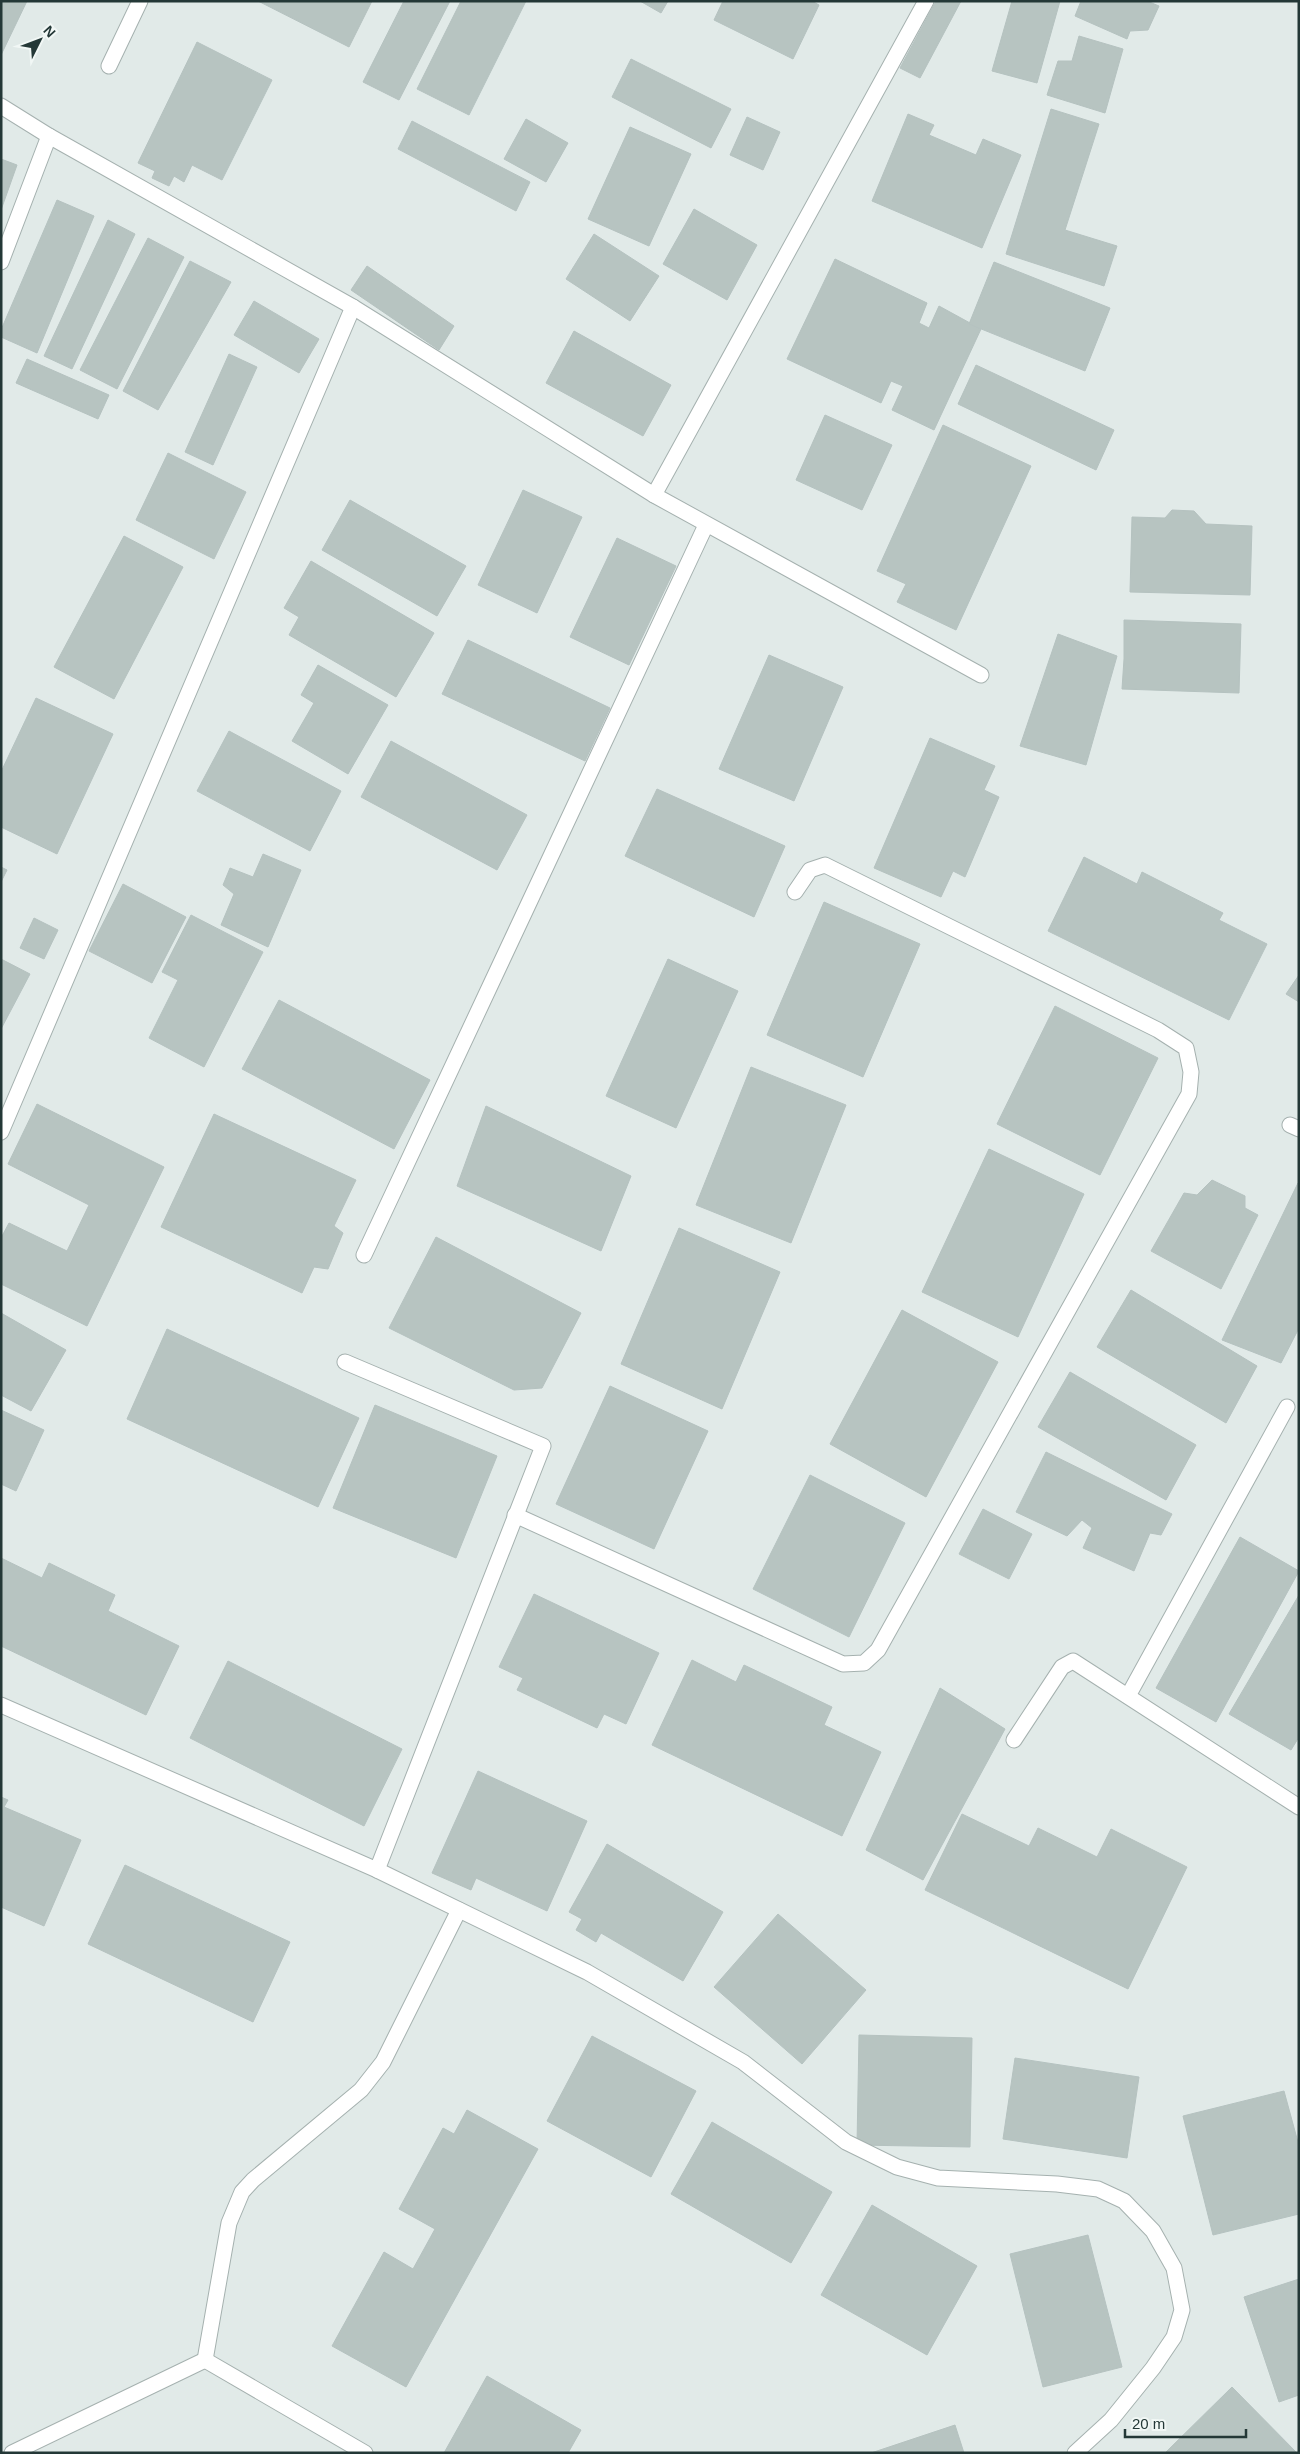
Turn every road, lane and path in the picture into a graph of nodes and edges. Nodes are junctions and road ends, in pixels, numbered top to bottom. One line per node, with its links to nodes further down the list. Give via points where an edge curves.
1 (140, 1): 3 (street)
2 (926, 1): 8 (street)
3 (109, 66)
4 (1, 106): 5 (street)
5 (49, 136): 6 (street); 7 (street)
6 (1, 262)
7 (354, 307): 8 (street); 12 (street)
8 (654, 495): 9 (street)
9 (706, 525): 10 (street); 13 (street)
10 (981, 675)
11 (795, 892): 16 (street, via 810,870 825,865 1158,1030 1186,1048 1191,1072 1189,1094 878,1650 864,1663 843,1664)
12 (1, 1132)
13 (364, 1255)
14 (345, 1362): 16 (street, via 543,1446)
15 (1287, 1407): 17 (street)
16 (515, 1515): 21 (street)
17 (1128, 1696): 19 (street, via 1073,1661 1062,1667); 20 (street)
18 (1, 1705): 21 (street)
19 (1014, 1740)
20 (1299, 1807)
21 (377, 1870): 22 (street)
22 (459, 1910): 23 (street, via 383,2062 361,2090 242,2192 229,2223); 26 (street, via 587,1972 743,2062 846,2142 897,2167 938,2178 1057,2184 1098,2190 1124,2201 1154,2231 1174,2268 1182,2310 1174,2337 1153,2368 1110,2420)
23 (205, 2360): 24 (street); 25 (street)
24 (12, 2453)
25 (366, 2453)
26 (1074, 2453)

